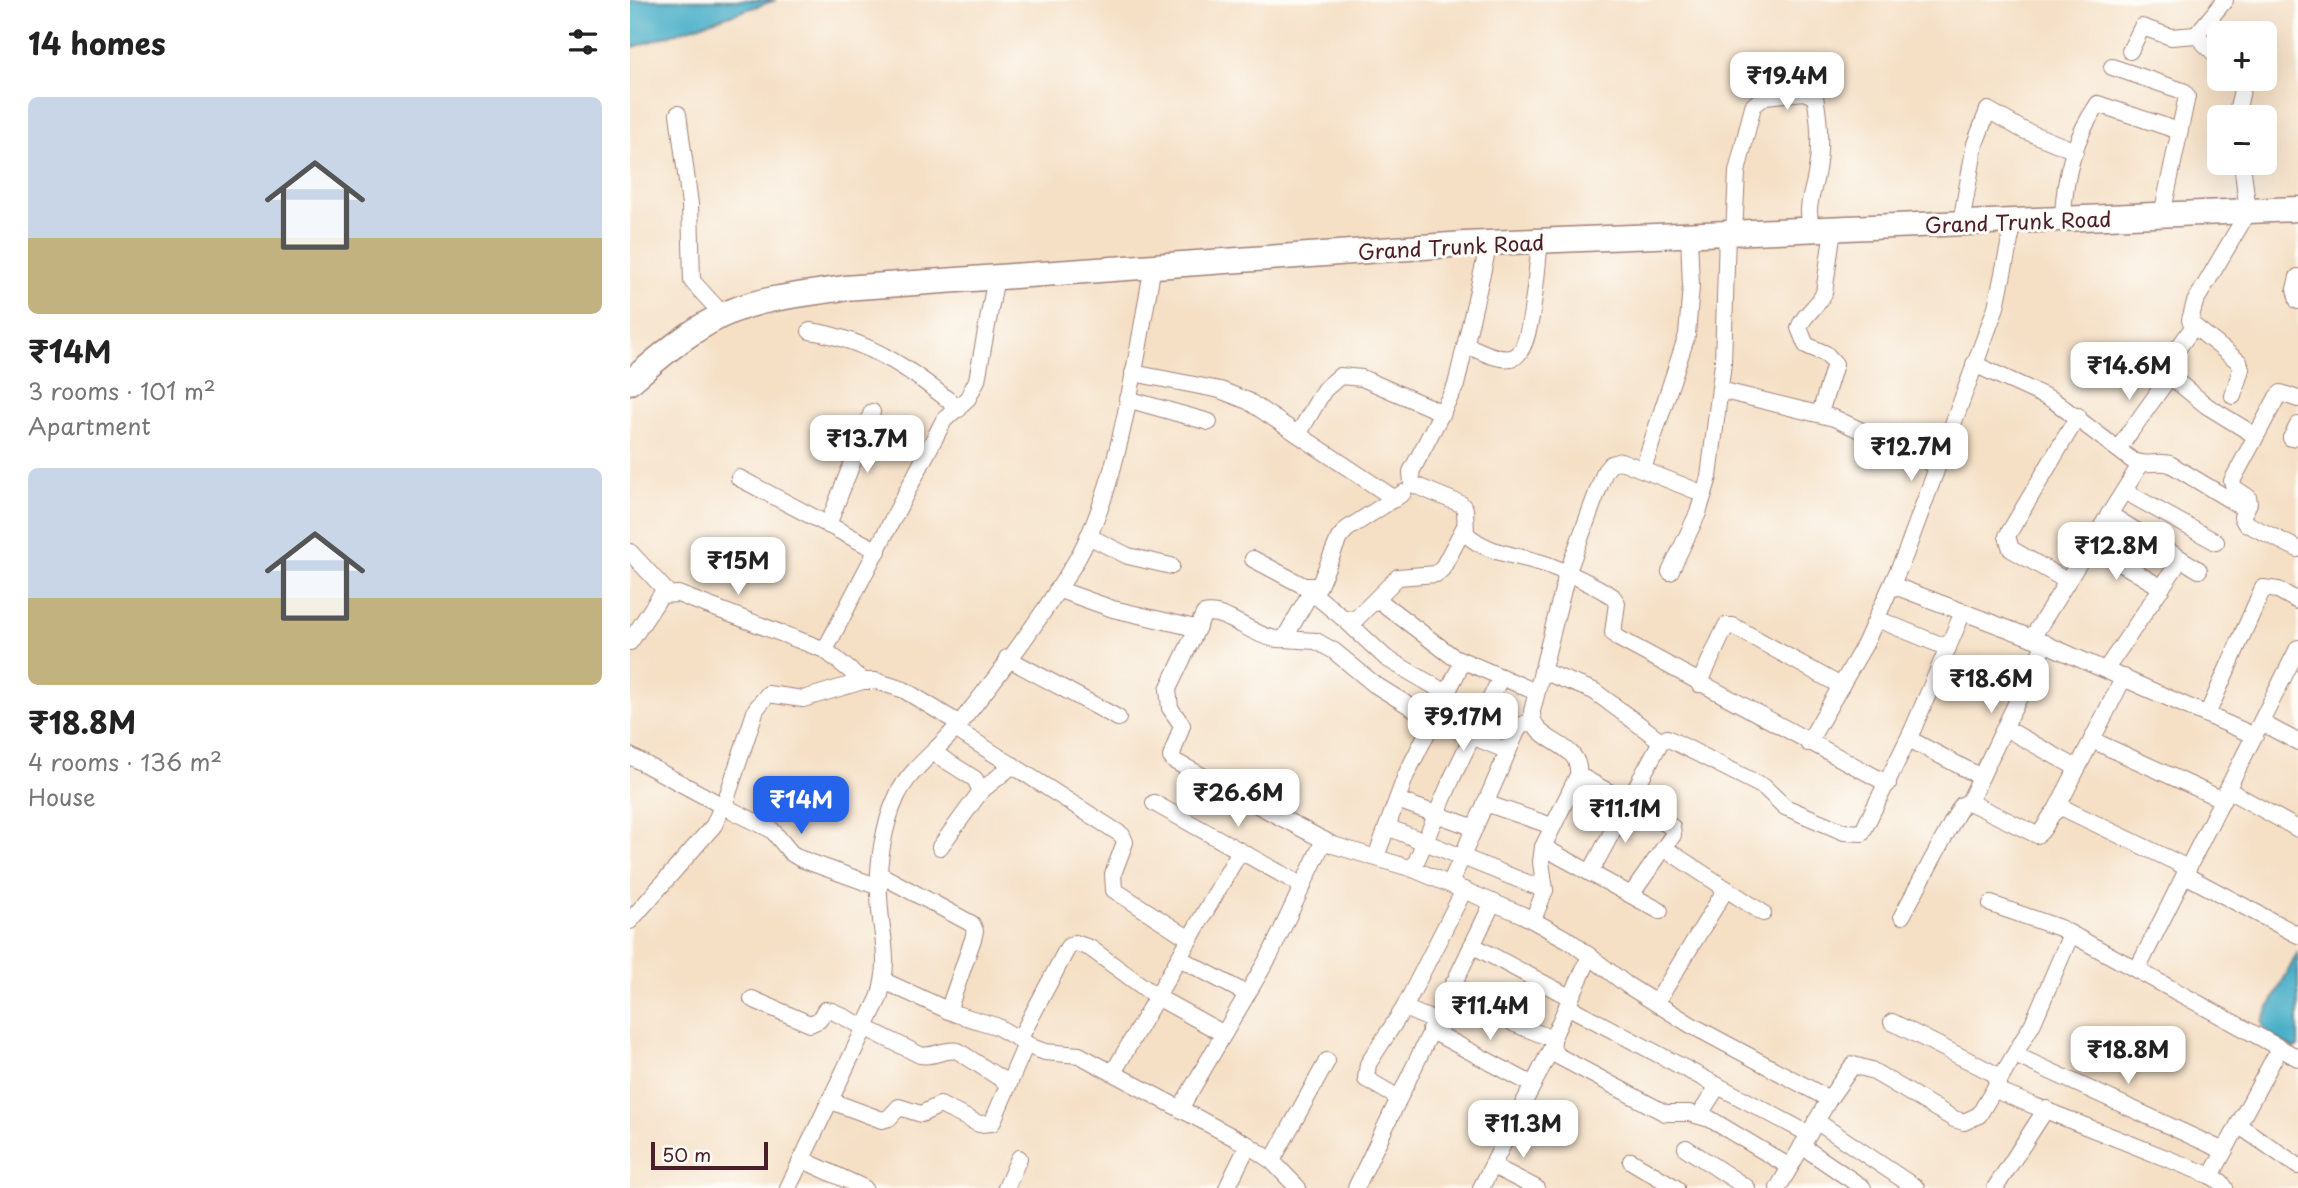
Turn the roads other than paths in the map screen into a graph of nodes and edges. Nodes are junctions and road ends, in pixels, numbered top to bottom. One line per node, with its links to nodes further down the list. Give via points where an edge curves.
1 (2225, 0): 2 (street)
2 (2196, 35): 3 (street); 4 (street, via 2165,36 2142,27)
3 (2207, 46)
4 (2130, 51)
5 (2112, 66): 7 (street, via 2186,93)
6 (678, 114): 25 (street, via 690,204 692,281)
7 (2179, 131): 8 (street, via 2100,103); 12 (street)
8 (2075, 151): 13 (street, via 2066,181); 15 (street, via 2022,130 1988,110 1975,144)
9 (2243, 175): 11 (street)
10 (2298, 209): 11 (main road, Grand Trunk Road)
11 (2248, 212): 12 (main road, Grand Trunk Road); 26 (street, via 2195,302 2190,320)
12 (2162, 215): 13 (main road, Grand Trunk Road)
13 (2063, 219): 14 (main road, Grand Trunk Road)
14 (2014, 221): 15 (main road, Grand Trunk Road); 29 (street, via 2001,290)
15 (1961, 223): 16 (main road, Grand Trunk Road)
16 (1823, 229): 17 (main road, Grand Trunk Road); 17 (street, via 1807,209 1816,176 1820,122 1815,97 1804,92 1765,96 1753,106 1737,172); 40 (street, via 1824,293 1799,328 1806,345 1835,364)
17 (1730, 233): 18 (main road, Grand Trunk Road); 33 (street)
18 (1689, 234): 19 (main road, Grand Trunk Road); 48 (street, via 1687,335)
19 (1540, 241): 20 (main road, Grand Trunk Road); 28 (street, via 1521,352 1504,359)
20 (1489, 243): 21 (main road, Grand Trunk Road); 28 (street)
21 (1153, 266): 22 (main road, Grand Trunk Road); 30 (street)
22 (996, 277): 25 (main road, Grand Trunk Road, via 844,288 763,302); 37 (street, via 982,363)
23 (2298, 277): 24 (street)
24 (2298, 301)
25 (723, 315): 32 (main road, Grand Trunk Road)
26 (2194, 327): 31 (street, via 2168,362); 34 (street, via 2239,362)
27 (810, 331): 37 (street, via 849,339 884,356 925,380)
28 (1466, 345): 39 (street)
29 (1974, 364): 41 (street); 47 (street)
30 (1133, 373): 35 (street); 43 (street, via 1234,394)
31 (2170, 376): 44 (street); 45 (street)
32 (630, 382)
33 (1720, 390): 40 (street); 52 (street)
34 (2233, 396)
35 (1127, 399): 42 (street); 58 (street, via 1105,490)
36 (2298, 399): 44 (street, via 2281,393)
37 (959, 409): 62 (street, via 944,420)
38 (872, 412): 56 (street)
39 (1443, 413): 43 (street, via 1362,378 1340,376 1324,390); 50 (street, via 1413,466)
40 (1820, 413): 47 (street)
41 (2078, 416): 45 (street); 70 (street, via 2007,536 2011,549)
42 (1209, 422)
43 (1299, 433): 53 (street)
44 (2256, 436): 54 (street, via 2232,481 2234,488 2248,497)
45 (2118, 449): 46 (street)
46 (2140, 465): 51 (street); 54 (street, via 2170,464)
47 (1937, 466): 71 (street)
48 (1643, 469): 52 (street); 69 (street, via 1621,461 1605,471)
49 (739, 478): 56 (street)
50 (1412, 484): 53 (street); 57 (street, via 1461,504)
51 (2124, 491): 55 (street); 59 (street)
52 (1704, 494): 68 (street)
53 (1395, 499): 74 (street, via 1347,528 1318,586)
54 (2245, 509): 61 (street, via 2242,517 2250,527)
55 (2109, 514): 60 (street); 65 (street)
56 (828, 525): 62 (street)
57 (1465, 526): 69 (street, via 1466,534 1487,548); 76 (street, via 1436,574 1405,574)
58 (1088, 536): 66 (street, via 1128,556); 73 (street)
59 (2216, 542)
60 (2090, 545): 70 (street); 72 (street)
61 (2298, 549)
62 (878, 551): 87 (street)
63 (630, 552): 75 (street)
64 (1253, 559): 74 (street)
65 (2181, 559): 67 (street); 72 (street)
66 (1171, 566)
67 (2199, 570)
68 (1670, 572)
69 (1567, 574): 91 (street); 95 (street, via 1612,596 1617,603 1613,633 1618,638)
70 (2067, 580): 83 (street)
71 (1892, 585): 78 (street); 80 (street)
72 (2162, 588): 90 (street)
73 (1057, 589): 81 (street, via 1112,609); 88 (street)
74 (1308, 589): 79 (street); 82 (street)
75 (668, 593): 84 (street, via 661,595); 87 (street)
76 (1377, 599): 79 (street, via 1356,619); 89 (street)
77 (2298, 601): 99 (street, via 2263,588)
78 (1963, 612): 83 (street); 85 (street)
79 (1343, 618): 98 (street, via 1386,658)
80 (1877, 619): 85 (street); 96 (street)
81 (1195, 628): 82 (street, via 1209,612 1268,637); 134 (street, via 1168,689 1170,708 1182,725 1171,757)
82 (1284, 639): 101 (street, via 1325,645 1374,684)
83 (2038, 641): 90 (street); 104 (street)
84 (630, 642)
85 (1948, 648): 107 (street)
86 (2298, 648): 105 (street)
87 (825, 650): 94 (street)
88 (1007, 659): 100 (street); 103 (street)
89 (1463, 661): 92 (street); 98 (street)
90 (2106, 669): 93 (street)
91 (1542, 671): 97 (street); 109 (street, via 1594,691)
92 (1501, 677): 97 (street); 106 (street)
93 (2124, 677): 99 (street); 108 (street)
94 (863, 681): 103 (street, via 897,687); 127 (street, via 803,699 768,694 761,701)
95 (1699, 684): 96 (street, via 1720,634 1726,626 1733,626); 111 (street)
96 (1841, 686): 111 (street)
97 (1536, 692): 102 (street)
98 (1446, 693): 101 (street)
99 (2207, 715): 105 (street)
100 (1118, 718)
101 (1432, 720): 106 (street); 122 (street)
102 (1532, 721): 112 (street, via 1522,725); 117 (street, via 1536,730 1577,759)
103 (957, 727): 113 (street); 115 (street)
104 (2005, 728): 116 (street); 118 (street)
105 (2258, 730): 110 (street); 121 (street)
106 (1472, 737): 112 (street); 129 (street)
107 (1909, 739): 118 (street); 119 (street)
108 (2092, 740): 116 (street); 121 (street)
109 (1661, 741): 119 (street, via 1675,741 1765,787 1785,807 1844,832 1867,829); 123 (street)
110 (2298, 742)
111 (1808, 743): 119 (street)
112 (1508, 751): 126 (street)
113 (934, 753): 120 (street, via 975,779); 145 (street, via 904,782 897,796)
114 (630, 756): 127 (street)
115 (1013, 765): 120 (street); 160 (street, via 1122,835 1125,842 1113,874 1114,890)
116 (2077, 768): 128 (street)
117 (1578, 775): 123 (street); 130 (street)
118 (1981, 777): 124 (street)
119 (1888, 784)
120 (981, 791): 136 (street)
121 (2225, 795): 133 (street); 143 (street)
122 (1397, 800): 129 (street); 131 (street)
123 (1627, 801): 138 (street, via 1672,827); 144 (street)
124 (1969, 802): 128 (street, via 2037,835); 155 (street, via 1955,815)
125 (1154, 803): 139 (street)
126 (1485, 803): 130 (street); 132 (street)
127 (722, 805): 145 (street, via 772,830 802,859); 157 (street, via 714,825)
128 (2056, 810): 143 (street, via 2071,811)
129 (1436, 813): 132 (street); 135 (street)
130 (1552, 826): 137 (street)
131 (1387, 827): 135 (street); 140 (street)
132 (1475, 828): 141 (street)
133 (2298, 829)
134 (1324, 840): 140 (street); 146 (street)
135 (1425, 842): 141 (street); 142 (street)
136 (940, 847)
137 (1543, 847): 144 (street); 149 (street)
138 (1664, 848): 148 (street); 150 (street)
139 (1240, 851): 146 (street); 160 (street)
140 (1376, 857): 142 (street)
141 (1462, 857): 147 (street); 149 (street)
142 (1413, 869): 147 (street)
143 (2187, 872): 159 (street); 164 (street)
144 (1590, 873): 150 (street)
145 (879, 881): 165 (street, via 887,948); 173 (street, via 972,924 973,939)
146 (1303, 886): 167 (street)
147 (1457, 887): 151 (street); 172 (street)
148 (1726, 889): 154 (street); 171 (street)
149 (1545, 890): 156 (street)
150 (1632, 895): 153 (street)
151 (1493, 902): 156 (street); 161 (street)
152 (1991, 904): 158 (street)
153 (1660, 911)
154 (1763, 914)
155 (1902, 916)
156 (1533, 920): 162 (street)
157 (630, 921)
158 (2071, 934): 164 (street); 181 (street)
159 (2298, 935)
160 (1190, 939): 163 (street)
161 (1472, 945): 166 (street); 170 (street)
162 (1590, 956): 170 (street); 171 (street)
163 (1179, 958): 167 (street); 168 (street)
164 (2137, 970): 180 (street)
165 (884, 981): 173 (street); 176 (street)
166 (1453, 984): 175 (street); 179 (street)
167 (1247, 994): 177 (street)
168 (1157, 996): 177 (street); 178 (street, via 1090,948 1074,943); 184 (street)
169 (752, 999): 176 (street, via 804,1023 815,1023 829,1010)
170 (1569, 1002): 179 (street); 187 (street)
171 (1657, 1003): 190 (street)
172 (1404, 1008): 175 (street); 189 (street, via 1366,1073 1372,1084)
173 (948, 1011): 178 (street, via 996,1026)
174 (1892, 1022): 188 (street, via 1993,1073)
175 (1432, 1026): 186 (street); 189 (street)
176 (865, 1029): 185 (street, via 929,1057 949,1049 957,1051); 191 (street)
177 (1224, 1034): 193 (street)
178 (1022, 1042): 184 (street, via 1045,1052 1070,1052); 185 (street)
179 (1552, 1043): 186 (street); 194 (street, via 1556,1055 1665,1113)
180 (2279, 1049): 182 (street); 195 (street)
181 (2015, 1055): 188 (street); 199 (street)
182 (2298, 1058)
183 (1327, 1060): 202 (street)
184 (1113, 1073): 193 (street)
185 (1009, 1084): 191 (street, via 995,1118 986,1125 940,1105 921,1114 899,1108 881,1120)
186 (1533, 1085): 204 (street)
187 (1718, 1086): 194 (street); 196 (street)
188 (1998, 1086): 190 (street, via 1979,1115 1964,1122 1862,1066 1853,1065 1846,1072); 192 (street, via 2002,1093)
189 (1397, 1097): 213 (street)
190 (1829, 1100): 196 (street)
191 (831, 1101): 201 (street)
192 (2046, 1109): 207 (street); 221 (street)
193 (1181, 1110): 197 (street)
194 (1700, 1114): 206 (street)
195 (2238, 1125): 199 (street); 205 (street)
196 (1809, 1134): 206 (street); 219 (street); 220 (street)
197 (1248, 1145): 202 (street); 211 (street)
198 (1686, 1148): 217 (street)
199 (2224, 1151): 207 (street)
200 (1019, 1158): 210 (street)
201 (803, 1160): 208 (street); 209 (street)
202 (1272, 1161): 212 (street)
203 (1631, 1161): 216 (street)
204 (1493, 1166): 214 (street); 215 (street)
205 (2298, 1166)
206 (1790, 1167): 218 (street)
207 (2211, 1176): 222 (street)
208 (788, 1188)
209 (864, 1188)
210 (1006, 1188)
211 (1227, 1188)
212 (1298, 1188)
213 (1356, 1188)
214 (1481, 1188)
215 (1536, 1188)
216 (1676, 1188)
217 (1747, 1188)
218 (1778, 1188)
219 (1863, 1188)
220 (1916, 1188)
221 (1995, 1188)
222 (2225, 1188)

